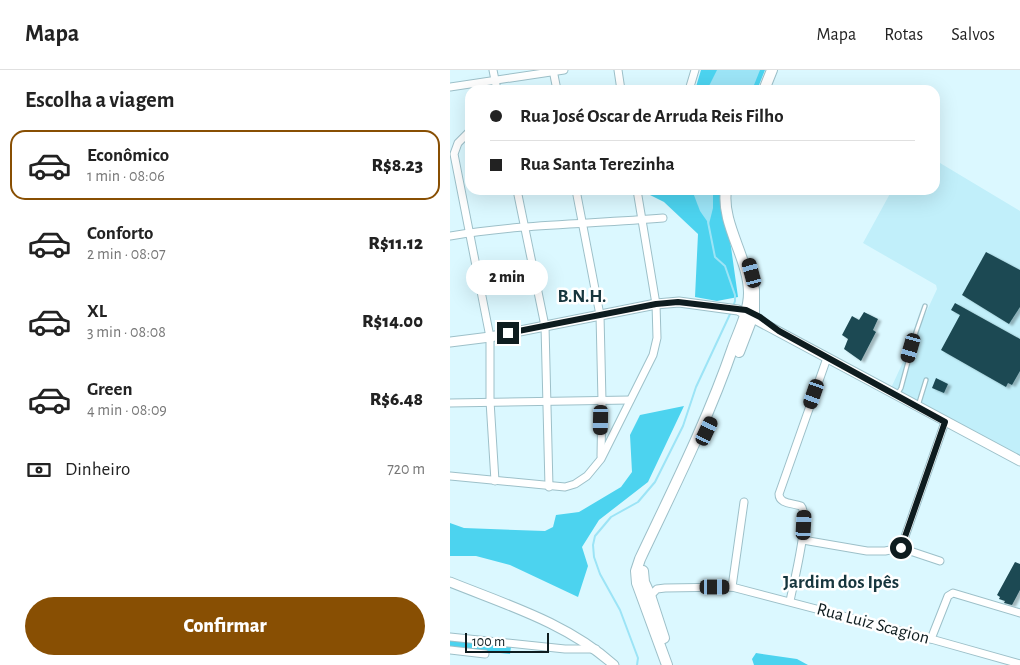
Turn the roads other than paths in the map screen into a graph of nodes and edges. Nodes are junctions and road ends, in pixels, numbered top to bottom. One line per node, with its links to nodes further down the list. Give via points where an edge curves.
1 (493, 70): 8 (street)
2 (564, 70): 7 (street)
3 (618, 70): 11 (street)
4 (695, 70): 12 (street)
5 (772, 70): 13 (main road)
6 (778, 70): 14 (main road)
7 (553, 71): 8 (street); 10 (street)
8 (495, 81): 9 (street); 15 (street)
9 (496, 85)
10 (556, 85)
11 (620, 85)
12 (690, 85)
13 (766, 85)
14 (772, 85)
15 (450, 87)
16 (465, 136): 26 (street, via 454,154)
17 (518, 195): 25 (street)
18 (577, 195): 24 (street)
19 (638, 195): 23 (street)
20 (726, 195): 30 (main road, via 727,210 747,276 749,293)
21 (732, 195): 30 (main road, via 754,290)
22 (662, 218): 23 (street)
23 (642, 220): 24 (street); 28 (street)
24 (582, 224): 25 (street); 31 (street)
25 (525, 228): 26 (street); 32 (street)
26 (469, 233): 27 (street); 33 (street)
27 (450, 236)
28 (656, 304): 30 (street, via 678,302); 31 (street); 38 (street, via 657,338 653,355)
29 (925, 306): 37 (lane)
30 (742, 312): 35 (street); 56 (main road, via 715,415 644,566 642,577); 58 (main road, via 713,403 638,565 637,583)
31 (600, 315): 32 (street); 41 (street)
32 (545, 326): 33 (street); 40 (street)
33 (490, 337): 34 (street); 39 (street)
34 (450, 342)
35 (827, 358): 37 (street); 51 (street, via 779,494 780,500 804,508)
36 (926, 380): 43 (lane)
37 (897, 395): 43 (street)
38 (630, 400): 41 (street); 45 (street)
39 (490, 401): 40 (street); 42 (street); 48 (street)
40 (546, 401): 41 (street); 49 (street)
41 (602, 401): 45 (street)
42 (450, 403)
43 (918, 407): 44 (street)
44 (945, 422): 46 (street); 52 (street)
45 (601, 459): 49 (street, via 587,476 575,484)
46 (1020, 461)
47 (450, 476): 48 (street)
48 (495, 481): 49 (street)
49 (549, 487)
50 (744, 502): 55 (street)
51 (803, 540): 52 (street, via 868,551); 57 (street)
52 (901, 548): 53 (street)
53 (940, 562)
54 (450, 582): 62 (street, via 557,626)
55 (732, 587): 56 (street, Rua Luiz Scagion); 57 (street, Rua Luiz Scagion)
56 (654, 589): 58 (main road); 58 (street, via 657,594)
57 (790, 601): 61 (street, Rua Luiz Scagion)
58 (649, 605): 67 (main road); 68 (main road)
59 (1020, 612): 61 (street, via 952,593)
60 (450, 637): 62 (street, via 565,649)
61 (931, 639): 65 (street, Rua Luiz Scagion)
62 (596, 649): 66 (street)
63 (450, 650): 64 (street)
64 (485, 654)
65 (1020, 664)
66 (614, 665)
67 (667, 665)
68 (672, 665)

